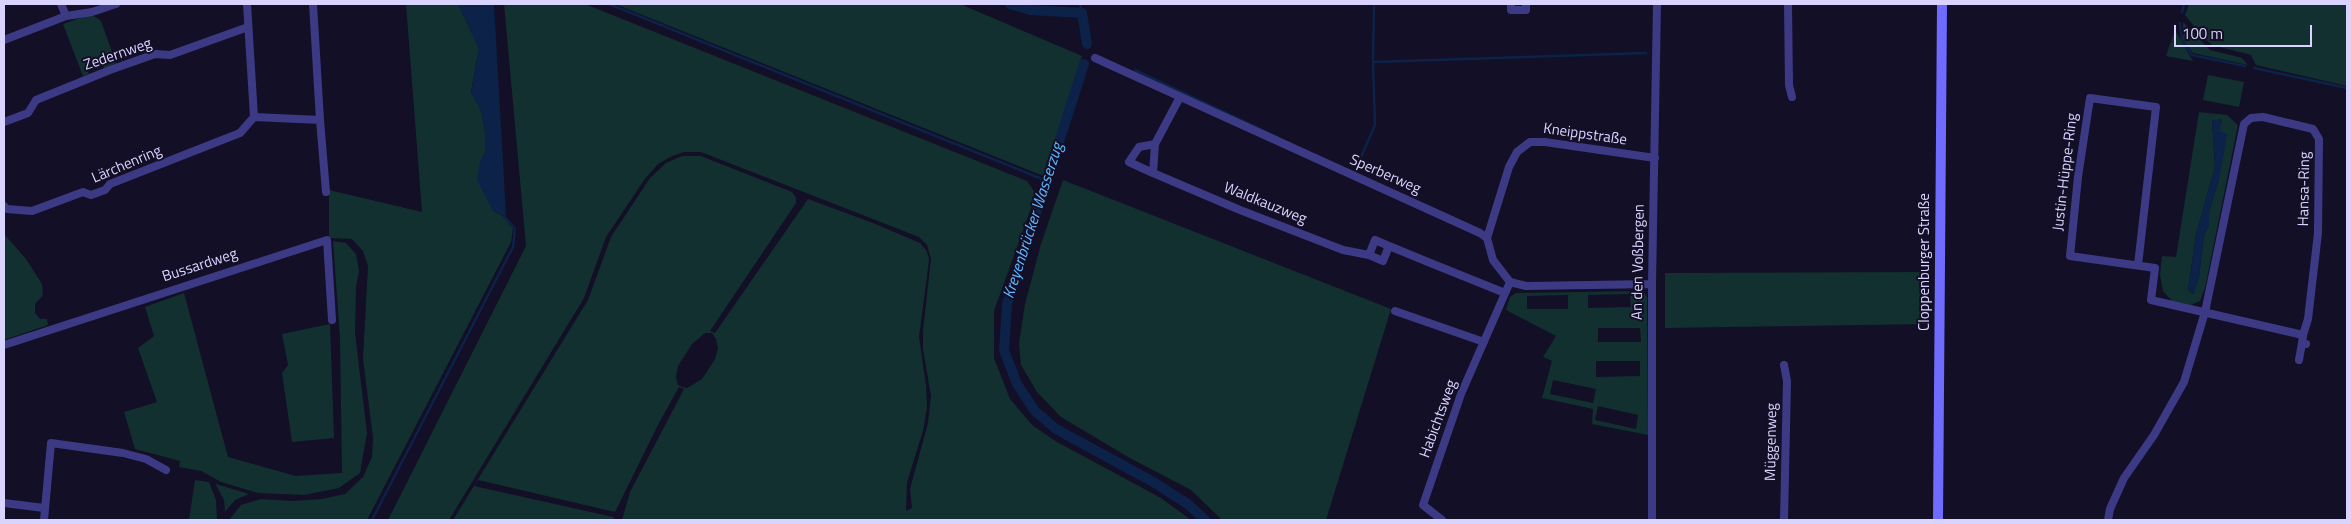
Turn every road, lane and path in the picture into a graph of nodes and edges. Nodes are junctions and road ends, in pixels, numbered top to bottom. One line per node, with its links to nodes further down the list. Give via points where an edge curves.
1 (61, 4): 10 (street)
2 (116, 4): 10 (street)
3 (247, 4): 11 (street)
4 (313, 4): 17 (street)
5 (1510, 4): 6 (street, via 1510,10 1526,10)
6 (1526, 4)
7 (1657, 4): 20 (street, An den Voßbergen)
8 (1788, 4): 14 (street, via 1789,85)
9 (1942, 4): 46 (main road, Cloppenburger Straße)
10 (66, 16): 12 (street)
11 (248, 27): 16 (street); 18 (street, Zedernweg, via 170,55 155,54 110,70 36,100 28,113)
12 (4, 40)
13 (1095, 58): 15 (street, Sperberweg)
14 (1792, 96)
15 (1180, 97): 19 (street); 24 (street, Sperberweg)
16 (254, 117): 17 (street); 23 (street, Lärchenring, via 240,133 226,140 110,184 105,190 91,195 83,192 32,211)
17 (320, 120): 22 (street)
18 (4, 122)
19 (1155, 144): 21 (street); 21 (street, Waldkauzweg, via 1139,147 1129,162)
20 (1654, 158): 24 (street, Kneippstraße, via 1530,142 1517,152 1509,167); 29 (street, An den Voßbergen)
21 (1152, 173): 26 (street, Waldkauzweg, via 1342,250)
22 (326, 192)
23 (4, 206)
24 (1487, 238): 28 (street, via 1498,270)
25 (1389, 246): 26 (street, via 1376,240); 26 (street, Waldkauzweg, via 1383,261); 30 (street)
26 (1369, 255)
27 (2138, 265): 27 (street, Justin-Hüppe-Ring, via 2070,256 2090,98 2156,107); 32 (street, Justin-Hüppe-Ring, via 2155,268 2151,300)
28 (1510, 282): 29 (street, via 1526,286); 30 (street, Habichtsweg)
29 (1652, 284): 44 (street, An den Voßbergen)
30 (1505, 293): 35 (street, Habichtsweg)
31 (1395, 311): 35 (street)
32 (2205, 312): 34 (street); 34 (street, Hansa-Ring, via 2244,124 2251,118 2262,117 2314,129 2319,139 2318,233); 47 (street, Hansa-Ring, via 2184,382 2154,435 2124,478)
33 (332, 320): 36 (street, Bussardweg, via 327,240)
34 (2304, 341): 37 (street, Hansa-Ring)
35 (1484, 342): 43 (street, Habichtsweg, via 1423,505)
36 (4, 345)
37 (2299, 360)
38 (1784, 365): 45 (street, Müggenweg, via 1787,381)
39 (166, 470): 41 (street, via 146,459 123,453 51,444)
40 (4, 503): 41 (street)
41 (44, 508): 42 (street)
42 (44, 520)
43 (1442, 520)
44 (1652, 520)
45 (1784, 520)
46 (1938, 520)
47 (2108, 520)

